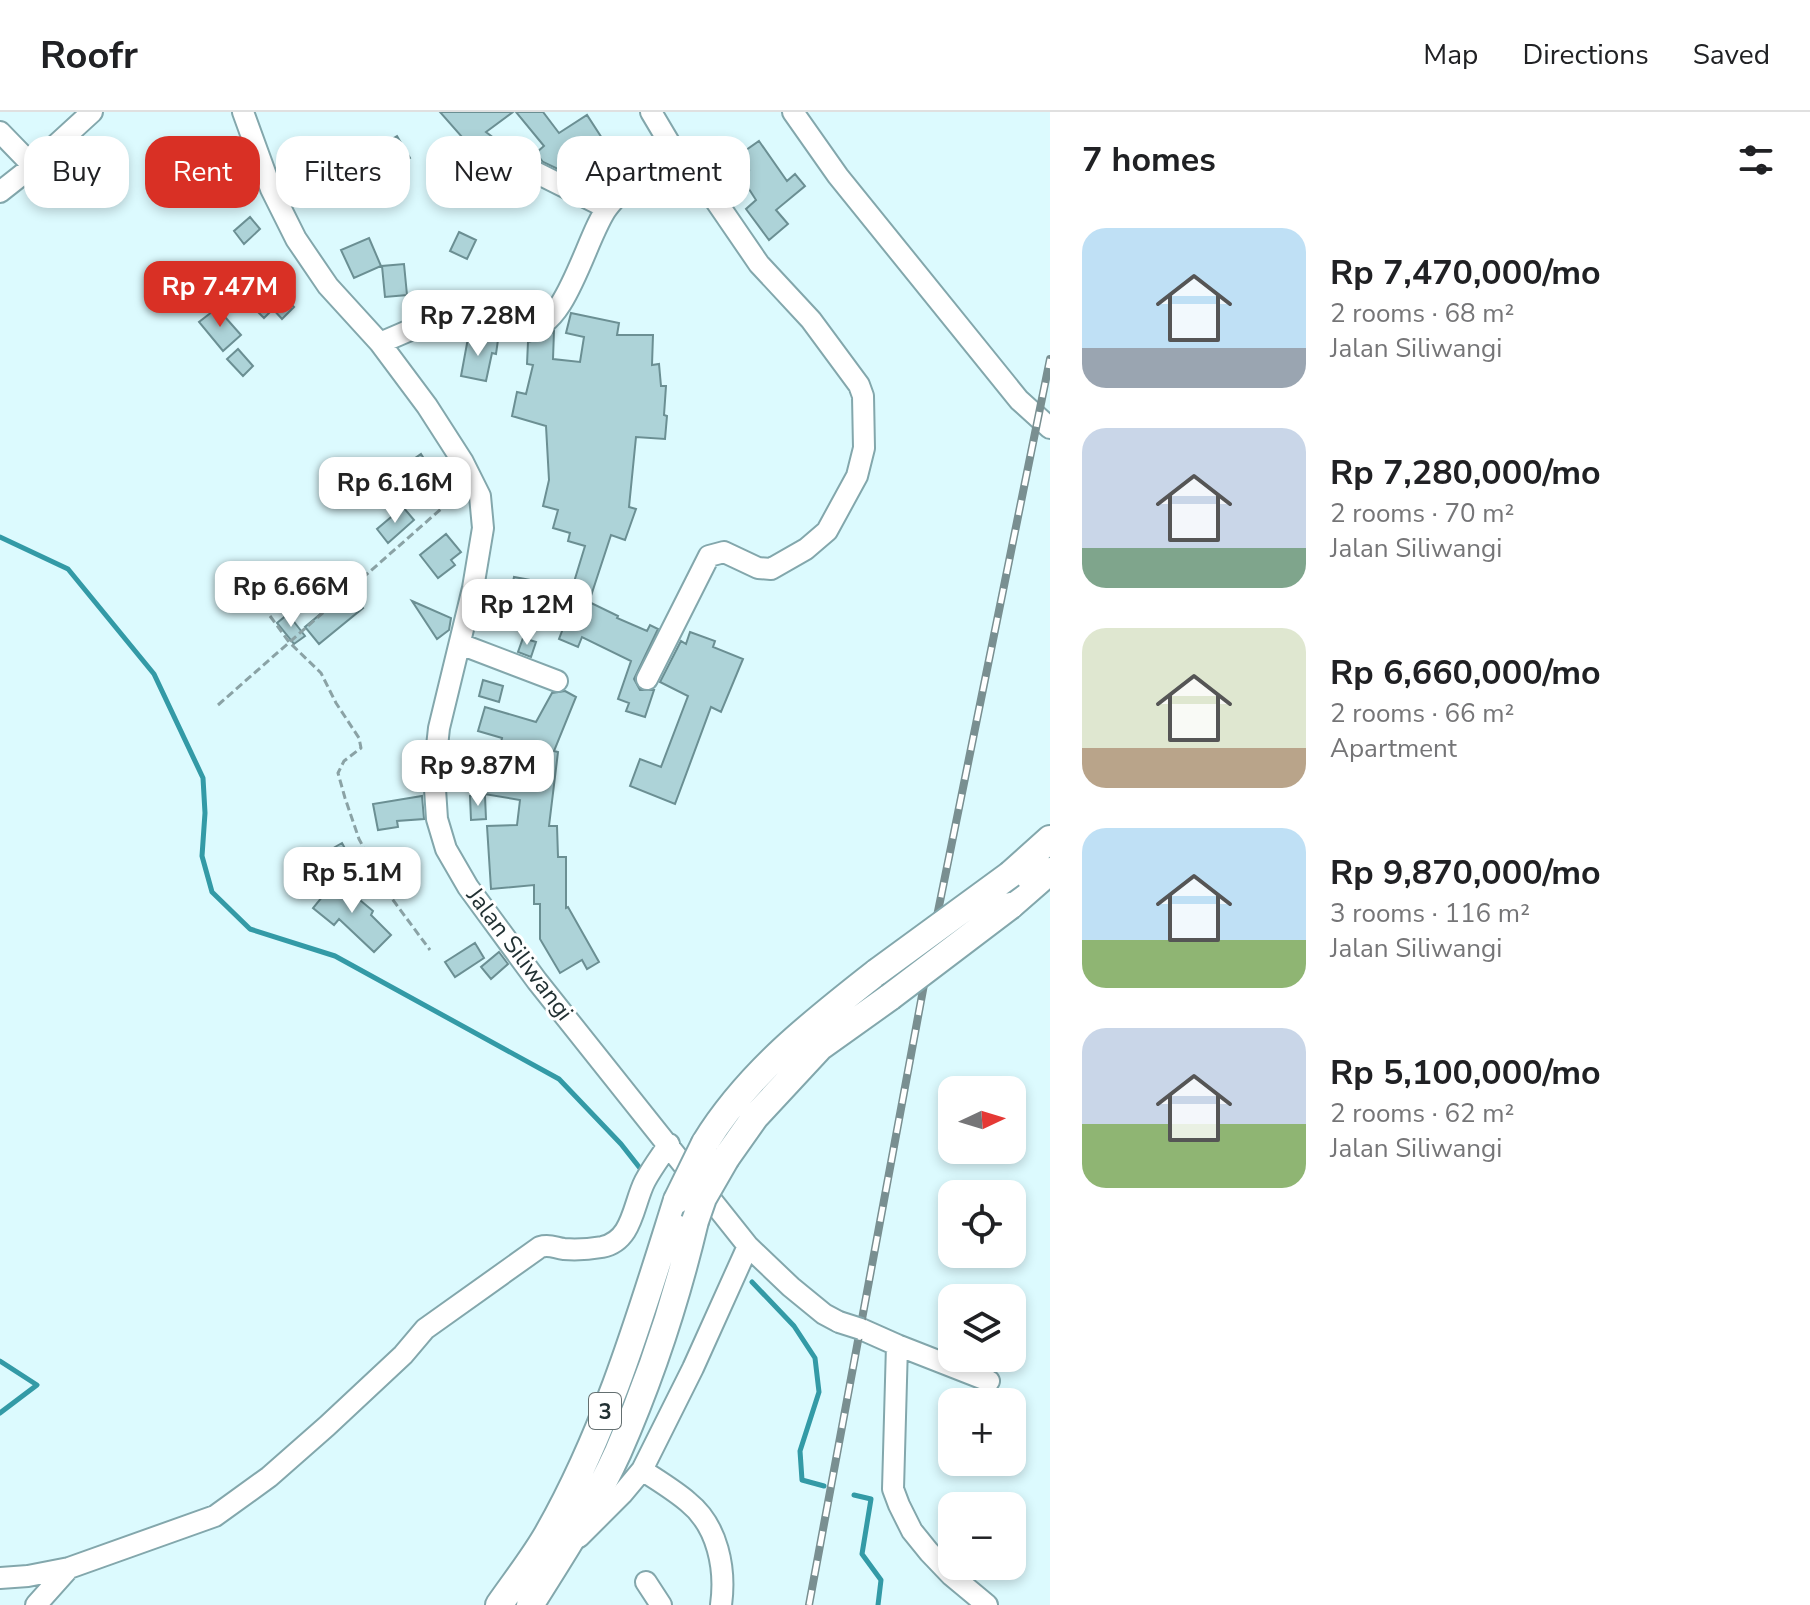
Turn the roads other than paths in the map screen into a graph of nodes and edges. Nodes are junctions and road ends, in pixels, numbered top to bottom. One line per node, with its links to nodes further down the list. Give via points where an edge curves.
1 (92, 112): 6 (street)
2 (243, 112): 13 (street, Jalan Siliwangi, via 296,239 328,286)
3 (651, 112): 7 (street)
4 (793, 112): 14 (street, via 838,176 1019,400)
5 (0, 132): 8 (street)
6 (66, 136)
7 (665, 136)
8 (24, 157)
9 (24, 173): 10 (street)
10 (0, 192)
11 (607, 208): 13 (street, via 563,300 535,329 429,322)
12 (721, 208): 16 (street, via 759,264 811,320 859,385 864,448 841,507 827,531 806,549 767,569 724,552 709,556)
13 (380, 343): 15 (street, Jalan Siliwangi, via 474,480 483,512)
14 (1050, 428)
15 (460, 644): 17 (street); 20 (street, Jalan Siliwangi, via 439,728 434,774 437,819 446,849 513,949)
16 (647, 679)
17 (557, 681)
18 (1050, 839): 21 (main road, 3, bridge, via 811,1024 721,1117)
19 (1050, 871): 21 (main road, 3, bridge, via 820,1047)
20 (669, 1144): 22 (street, Jalan Siliwangi); 27 (street, via 616,1242 587,1249 540,1247 425,1329 327,1426 226,1509)
21 (716, 1150): 26 (main road, 3, bridge, via 653,1368 617,1455); 31 (main road, 3, bridge, via 677,1200 633,1343 595,1436 547,1535)
22 (748, 1246): 23 (street, Jalan Siliwangi, bridge, via 824,1314); 25 (street)
23 (897, 1345): 24 (street, Jalan Siliwangi); 35 (street, via 893,1489 912,1531 929,1552)
24 (989, 1381)
25 (642, 1470): 26 (street); 34 (street, via 691,1503 708,1526 723,1564)
26 (563, 1554): 32 (main road, 3)
27 (69, 1568): 28 (street); 30 (street)
28 (0, 1578)
29 (646, 1582): 33 (street)
30 (36, 1605)
31 (499, 1605)
32 (530, 1605)
33 (661, 1605)
34 (721, 1605)
35 (987, 1605)

